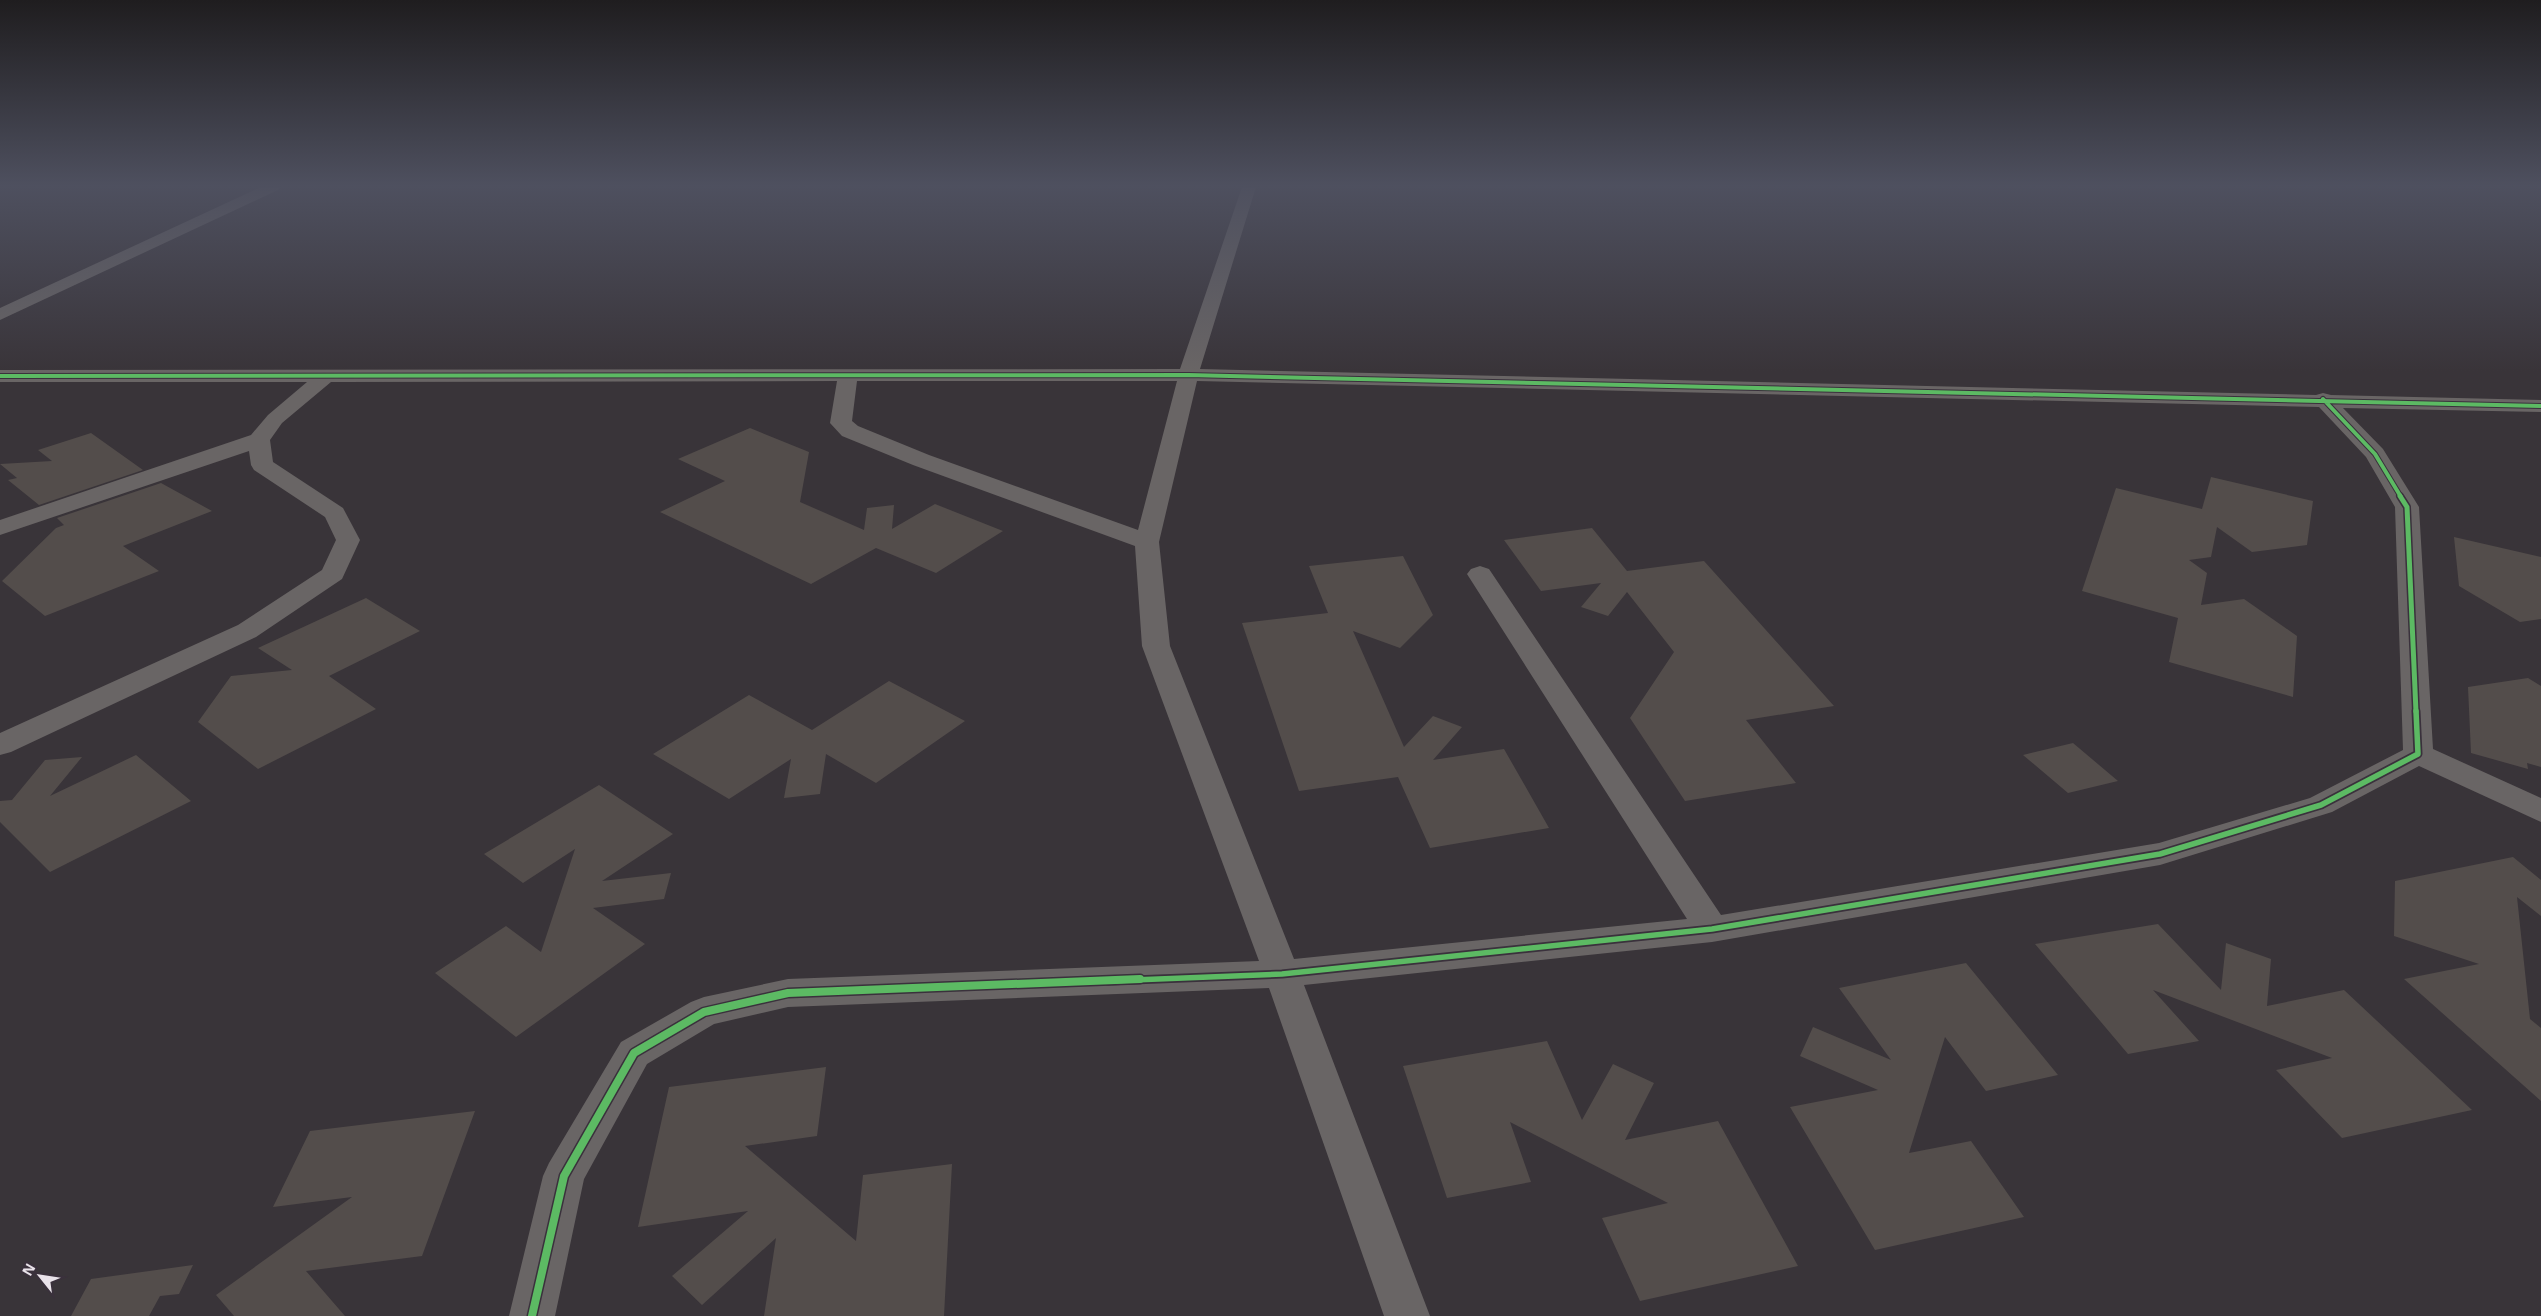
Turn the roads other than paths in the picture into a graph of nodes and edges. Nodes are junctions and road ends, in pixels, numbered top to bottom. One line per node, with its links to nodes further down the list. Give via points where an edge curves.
1 (142, 248): 3 (street)
2 (1229, 248): 5 (street)
3 (0, 315)
4 (848, 375): 5 (street); 7 (street); 12 (street, via 842,423 850,431)
5 (1188, 375): 8 (street); 12 (street)
6 (0, 376): 7 (street)
7 (326, 376): 10 (street, via 275,419)
8 (2323, 400): 9 (street); 15 (street, via 2375,454 2407,507)
9 (2541, 406)
10 (259, 440): 11 (street); 14 (street, via 262,465 335,513 348,540 333,574 247,631)
11 (0, 528)
12 (1147, 542): 18 (street, via 1156,646)
13 (1480, 574): 17 (street)
14 (0, 745)
15 (2418, 754): 16 (street); 17 (street, via 2320,806 2160,854)
16 (2541, 811)
17 (1712, 929): 18 (street)
18 (1282, 974): 19 (street, via 788,993 704,1012 634,1053 568,1168); 20 (street)
19 (532, 1316)
20 (1407, 1316)

